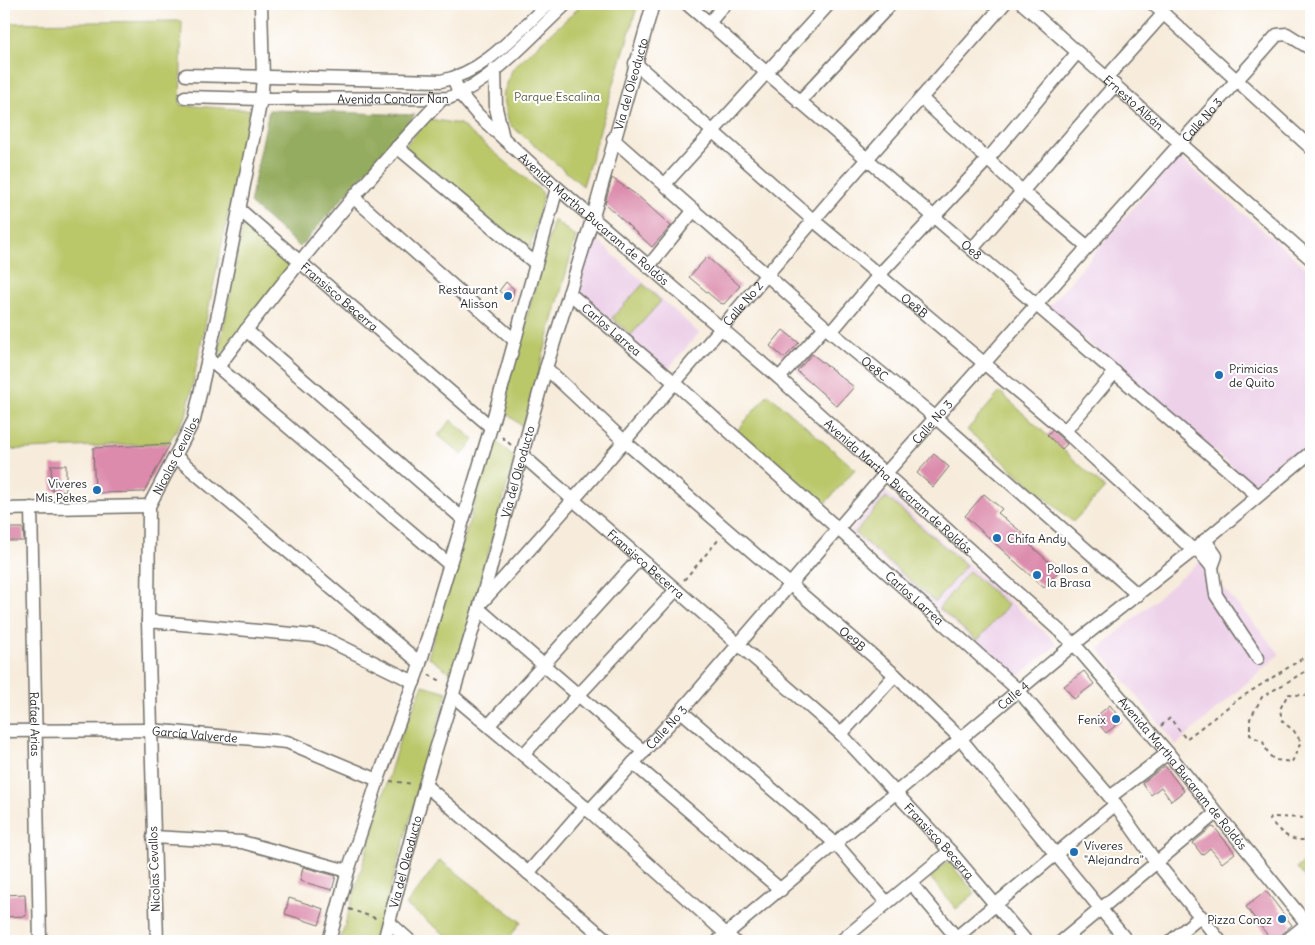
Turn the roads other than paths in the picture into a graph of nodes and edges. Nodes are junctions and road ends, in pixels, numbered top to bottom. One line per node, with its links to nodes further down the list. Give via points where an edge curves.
1 (261, 4): 20 (street, Nicolas Cevallos)
2 (548, 4): 21 (street, Avenida Condor Ñan, via 482,64)
3 (566, 4): 17 (street, Avenida Condor Ñan)
4 (653, 4): 16 (street, Via del Oleoducto)
5 (687, 4): 13 (street, Oe8)
6 (725, 4): 13 (street)
7 (829, 4): 18 (street)
8 (891, 4): 29 (street)
9 (1004, 4): 28 (street, Calle No 2)
10 (1023, 4): 15 (street, Ernesto Albán)
11 (1154, 4): 12 (street)
12 (1164, 13): 22 (street); 23 (street)
13 (709, 23): 18 (street, Oe8)
14 (1311, 49): 23 (street, Calle No 3, via 1287,34 1277,35)
15 (1077, 53): 22 (street, Ernesto Albán); 36 (street)
16 (635, 63): 30 (street, Oe8B); 32 (street, Via del Oleoducto)
17 (495, 70): 24 (street, Avenida Condor Ñan); 31 (street, via 496,108)
18 (767, 72): 29 (street, Oe8); 30 (street)
19 (186, 76): 20 (street, Avenida Condor Ñan)
20 (263, 78): 21 (street, Avenida Condor Ñan); 26 (street, Nicolas Cevallos)
21 (453, 78): 24 (street, Avenida Martha Bucaram de Roldós)
22 (1111, 81): 33 (street, Ernesto Albán); 40 (street)
23 (1236, 82): 33 (street, Calle No 3); 35 (street)
24 (460, 94): 27 (street, Avenida Condor Ñan); 31 (street, Avenida Martha Bucaram de Roldós)
25 (185, 96): 26 (street, Avenida Condor Ñan)
26 (261, 99): 27 (street, Avenida Condor Ñan); 42 (street, Nicolas Cevallos)
27 (442, 99): 34 (street)
28 (922, 99): 36 (street); 37 (street, Calle No 2)
29 (799, 102): 37 (street, Oe8)
30 (712, 130): 38 (street); 46 (street, Oe8B)
31 (503, 138): 39 (street, Avenida Martha Bucaram de Roldós)
32 (613, 139): 38 (street, Oe8C); 45 (street, Via del Oleoducto)
33 (1180, 142): 47 (street, Calle No 3); 49 (street, Ernesto Albán)
34 (396, 147): 41 (street); 51 (street)
35 (1311, 148)
36 (988, 159): 40 (street); 44 (street)
37 (868, 160): 44 (street, Oe8); 46 (street, Calle No 2)
38 (665, 184): 43 (street, Oe8C)
39 (557, 188): 45 (street, Avenida Martha Bucaram de Roldós); 51 (street)
40 (1023, 192): 47 (street); 48 (street)
41 (354, 198): 50 (street); 60 (street)
42 (240, 210): 50 (street, Fransisco Becerra); 61 (street, Nicolas Cevallos)
43 (694, 210): 52 (street); 53 (street, Oe8C)
44 (934, 218): 48 (street, Oe8); 54 (street)
45 (592, 220): 52 (street, Avenida Martha Bucaram de Roldós); 55 (street, Via del Oleoducto)
46 (813, 220): 53 (street, Calle No 2); 54 (street, Oe8B)
47 (1088, 247): 56 (street, Calle No 3)
48 (972, 249): 56 (street, Oe8)
49 (1311, 258)
50 (300, 264): 59 (street); 69 (street, Fransisco Becerra)
51 (535, 264): 60 (street)
52 (648, 267): 57 (street, Avenida Martha Bucaram de Roldós)
53 (768, 274): 57 (street, Calle No 2); 58 (street, Oe8C)
54 (879, 275): 58 (street); 62 (street, Oe8B)
55 (569, 293): 64 (street, Via del Oleoducto); 67 (street, Carlos Larrea)
56 (1036, 306): 62 (street, Calle No 3); 65 (street, Oe8)
57 (721, 328): 66 (street, Avenida Martha Bucaram de Roldós); 67 (street, Calle No 2)
58 (828, 329): 66 (street); 68 (street, Oe8C)
59 (246, 330): 63 (street); 81 (street)
60 (514, 339): 69 (street)
61 (207, 358): 63 (street); 74 (street, Nicolas Cevallos, via 194,420)
62 (984, 364): 68 (street, Calle No 3); 70 (street, Oe8B)
63 (218, 367): 85 (street)
64 (546, 368): 71 (street, Oe9B); 73 (street, Via del Oleoducto)
65 (1115, 372): 70 (street); 76 (street, Oe8)
66 (779, 378): 75 (street, Avenida Martha Bucaram de Roldós)
67 (674, 382): 71 (street, Calle No 2); 82 (street, Carlos Larrea)
68 (936, 418): 75 (street, Calle No 3); 88 (street, Oe8C)
69 (490, 427): 81 (street)
70 (1065, 431): 83 (street, Oe8B)
71 (624, 441): 77 (street, Calle No 2); 86 (street, Oe9B)
72 (1311, 452): 76 (street, Calle 4)
73 (522, 455): 77 (street, Fransisco Becerra); 89 (street, Via del Oleoducto)
74 (175, 456): 78 (street, Nicolas Cevallos); 95 (street)
75 (886, 473): 82 (street, Calle No 3); 91 (street, Avenida Martha Bucaram de Roldós)
76 (1256, 495): 83 (street, Calle 4)
77 (574, 501): 84 (street, Fransisco Becerra); 89 (street, Calle No 2)
78 (149, 506): 79 (street); 90 (street, Nicolas Cevallos)
79 (31, 508): 80 (street); 102 (street, Rafael Arias)
80 (4, 509)
81 (462, 519): 85 (street)
82 (839, 528): 86 (street, Calle No 3); 97 (street, Carlos Larrea)
83 (1198, 546): 88 (street, Calle 4); 93 (street, via 1216,556 1212,567 1216,594)
84 (639, 559): 87 (street, Fransisco Becerra); 94 (street)
85 (450, 565): 95 (street)
86 (789, 585): 92 (street, Calle No 3); 96 (street, Oe9B)
87 (676, 590): 92 (street, Fransisco Becerra); 99 (street)
88 (1138, 595): 91 (street, Calle 4)
89 (480, 606): 94 (street); 98 (street, Via del Oleoducto)
90 (148, 621): 95 (street, via 315,636); 103 (street, Nicolas Cevallos)
91 (1074, 644): 97 (street, Calle 4); 108 (street, Avenida Martha Bucaram de Roldós)
92 (738, 645): 100 (street, Calle No 3); 105 (street, Fransisco Becerra)
93 (1258, 658)
94 (543, 665): 99 (street); 101 (street)
95 (417, 672): 111 (street)
96 (895, 676): 105 (street); 106 (street, Oe9B)
97 (1018, 690): 106 (street, Calle 4); 114 (street, Carlos Larrea)
98 (454, 691): 101 (street); 112 (street, Via del Oleoducto)
99 (580, 695): 107 (street); 109 (street)
100 (681, 710): 107 (street, Calle No 3); 118 (street)
101 (490, 725): 109 (street)
102 (37, 729): 103 (street, García Valverde); 104 (street, García Valverde); 134 (street, Rafael Arias)
103 (150, 730): 111 (street, García Valverde, via 287,742); 117 (street, Nicolas Cevallos)
104 (4, 731)
105 (841, 734): 113 (street, Fransisco Becerra)
106 (960, 738): 113 (street, Calle 4); 120 (street, Oe9B)
107 (644, 752): 110 (street, Calle No 3)
108 (1168, 753): 114 (street); 116 (street, Avenida Martha Bucaram de Roldós)
109 (523, 755): 115 (street)
110 (633, 763): 115 (street, Calle No 3); 125 (street)
111 (378, 780): 122 (street)
112 (426, 785): 123 (street); 130 (street, Via del Oleoducto)
113 (897, 793): 118 (street, Calle 4); 119 (street, Fransisco Becerra)
114 (1113, 800): 120 (street); 121 (street, Carlos Larrea)
115 (587, 809): 123 (street, Calle No 3); 132 (street)
116 (1216, 813): 121 (street); 131 (street, Avenida Martha Bucaram de Roldós)
117 (153, 837): 122 (street, via 242,842); 135 (street, Nicolas Cevallos)
118 (835, 844): 125 (street, Calle 4); 126 (street)
119 (950, 851): 124 (street); 127 (street, Fransisco Becerra)
120 (1056, 856): 127 (street); 128 (street, Oe9B)
121 (1156, 862): 128 (street); 129 (street, Carlos Larrea)
122 (348, 871): 136 (street)
123 (528, 873): 139 (street)
124 (911, 884): 126 (street); 133 (street)
125 (781, 890): 132 (street, Calle 4)
126 (886, 904): 140 (street)
127 (997, 905): 133 (street); 141 (street, Fransisco Becerra)
128 (1100, 910): 142 (street); 143 (street, Oe9B)
129 (1201, 916): 144 (street); 145 (street, Carlos Larrea)
130 (390, 923): 137 (street, Via del Oleoducto); 138 (street)
131 (1309, 926): 146 (street)
132 (727, 939)
133 (954, 939)
134 (40, 941)
135 (157, 941)
136 (329, 941)
137 (384, 941)
138 (410, 941)
139 (608, 941)
140 (841, 941)
141 (1026, 941)
142 (1062, 941)
143 (1128, 941)
144 (1171, 941)
145 (1220, 941)
146 (1286, 941)

